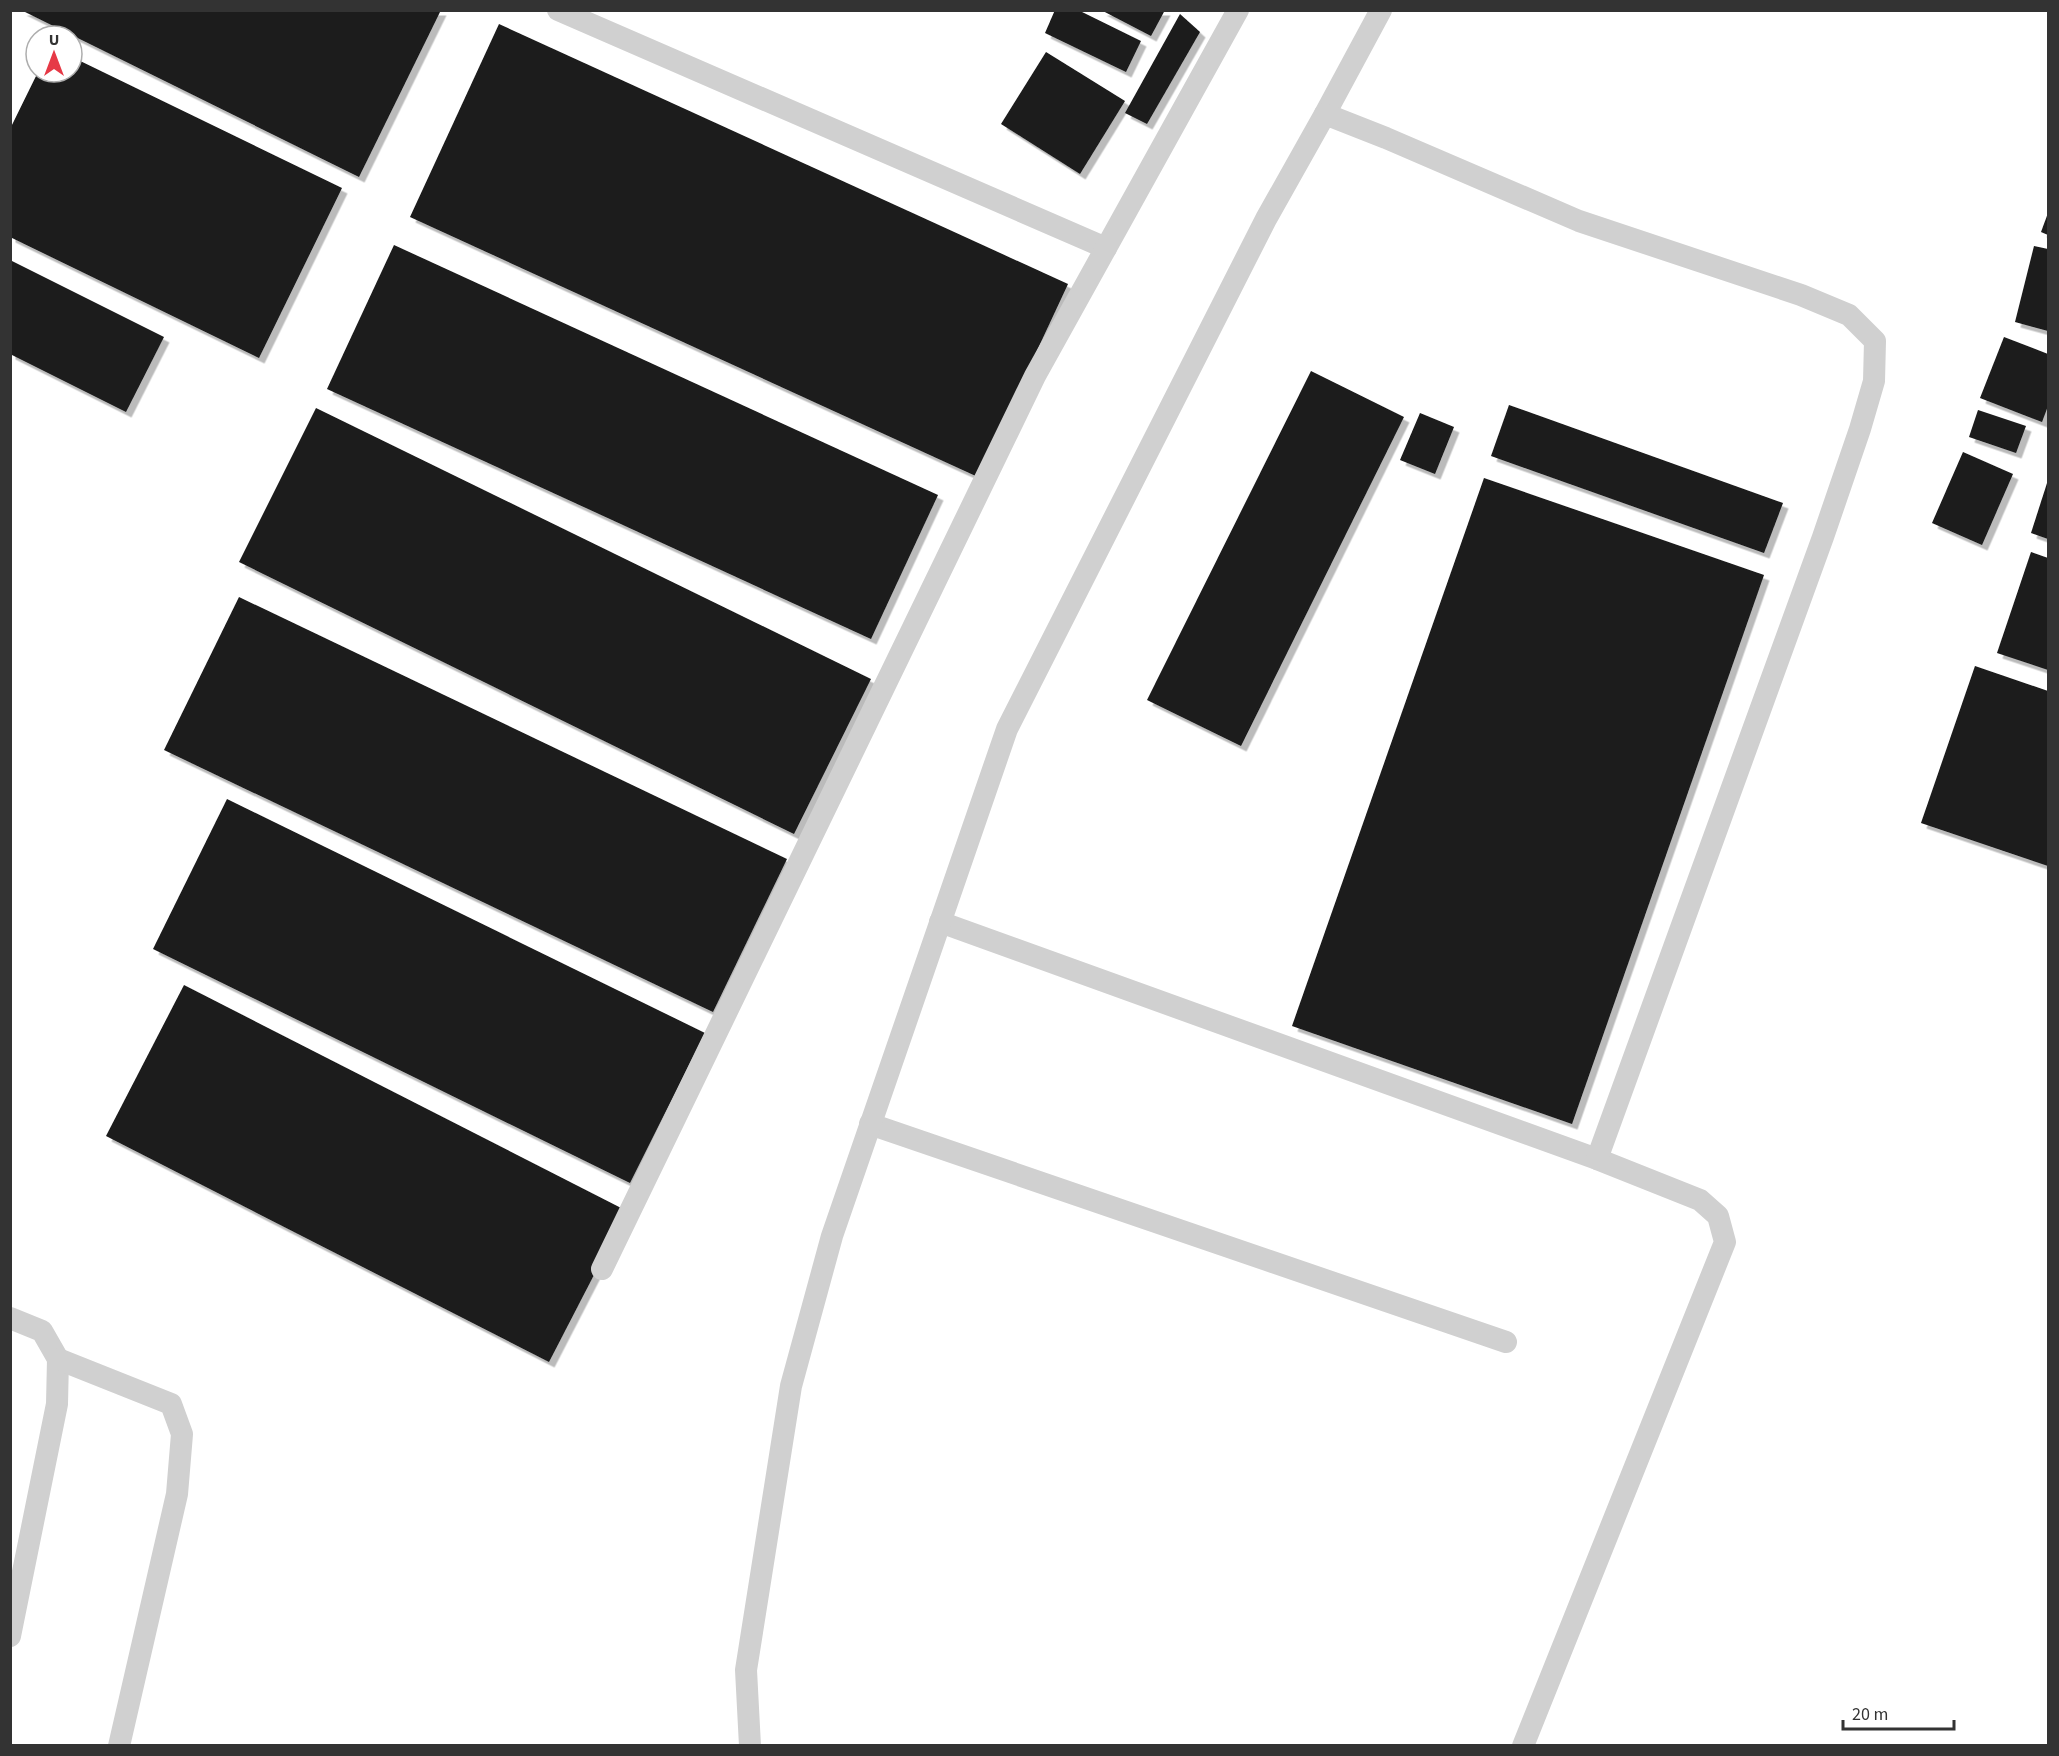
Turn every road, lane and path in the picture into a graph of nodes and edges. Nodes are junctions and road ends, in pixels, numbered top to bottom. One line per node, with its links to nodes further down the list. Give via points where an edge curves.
1 (558, 10): 5 (lane)
2 (1238, 10): 5 (lane)
3 (1381, 10): 4 (lane)
4 (1325, 114): 6 (lane, via 1266,219 1007,729); 8 (lane, via 1579,221 1801,295 1849,315 1875,341 1874,381 1857,440)
5 (1106, 248): 9 (lane, via 1035,376)
6 (940, 922): 7 (lane); 8 (lane)
7 (870, 1124): 11 (lane); 15 (lane, via 832,1236 791,1386 746,1670)
8 (1597, 1159): 16 (lane, via 1700,1200 1718,1216 1725,1242)
9 (602, 1269)
10 (10, 1318): 12 (lane, via 42,1331)
11 (1506, 1342)
12 (58, 1359): 13 (lane, via 57,1404); 14 (lane, via 171,1404 182,1434 177,1494)
13 (10, 1636)
14 (119, 1746)
15 (750, 1746)
16 (1523, 1746)

